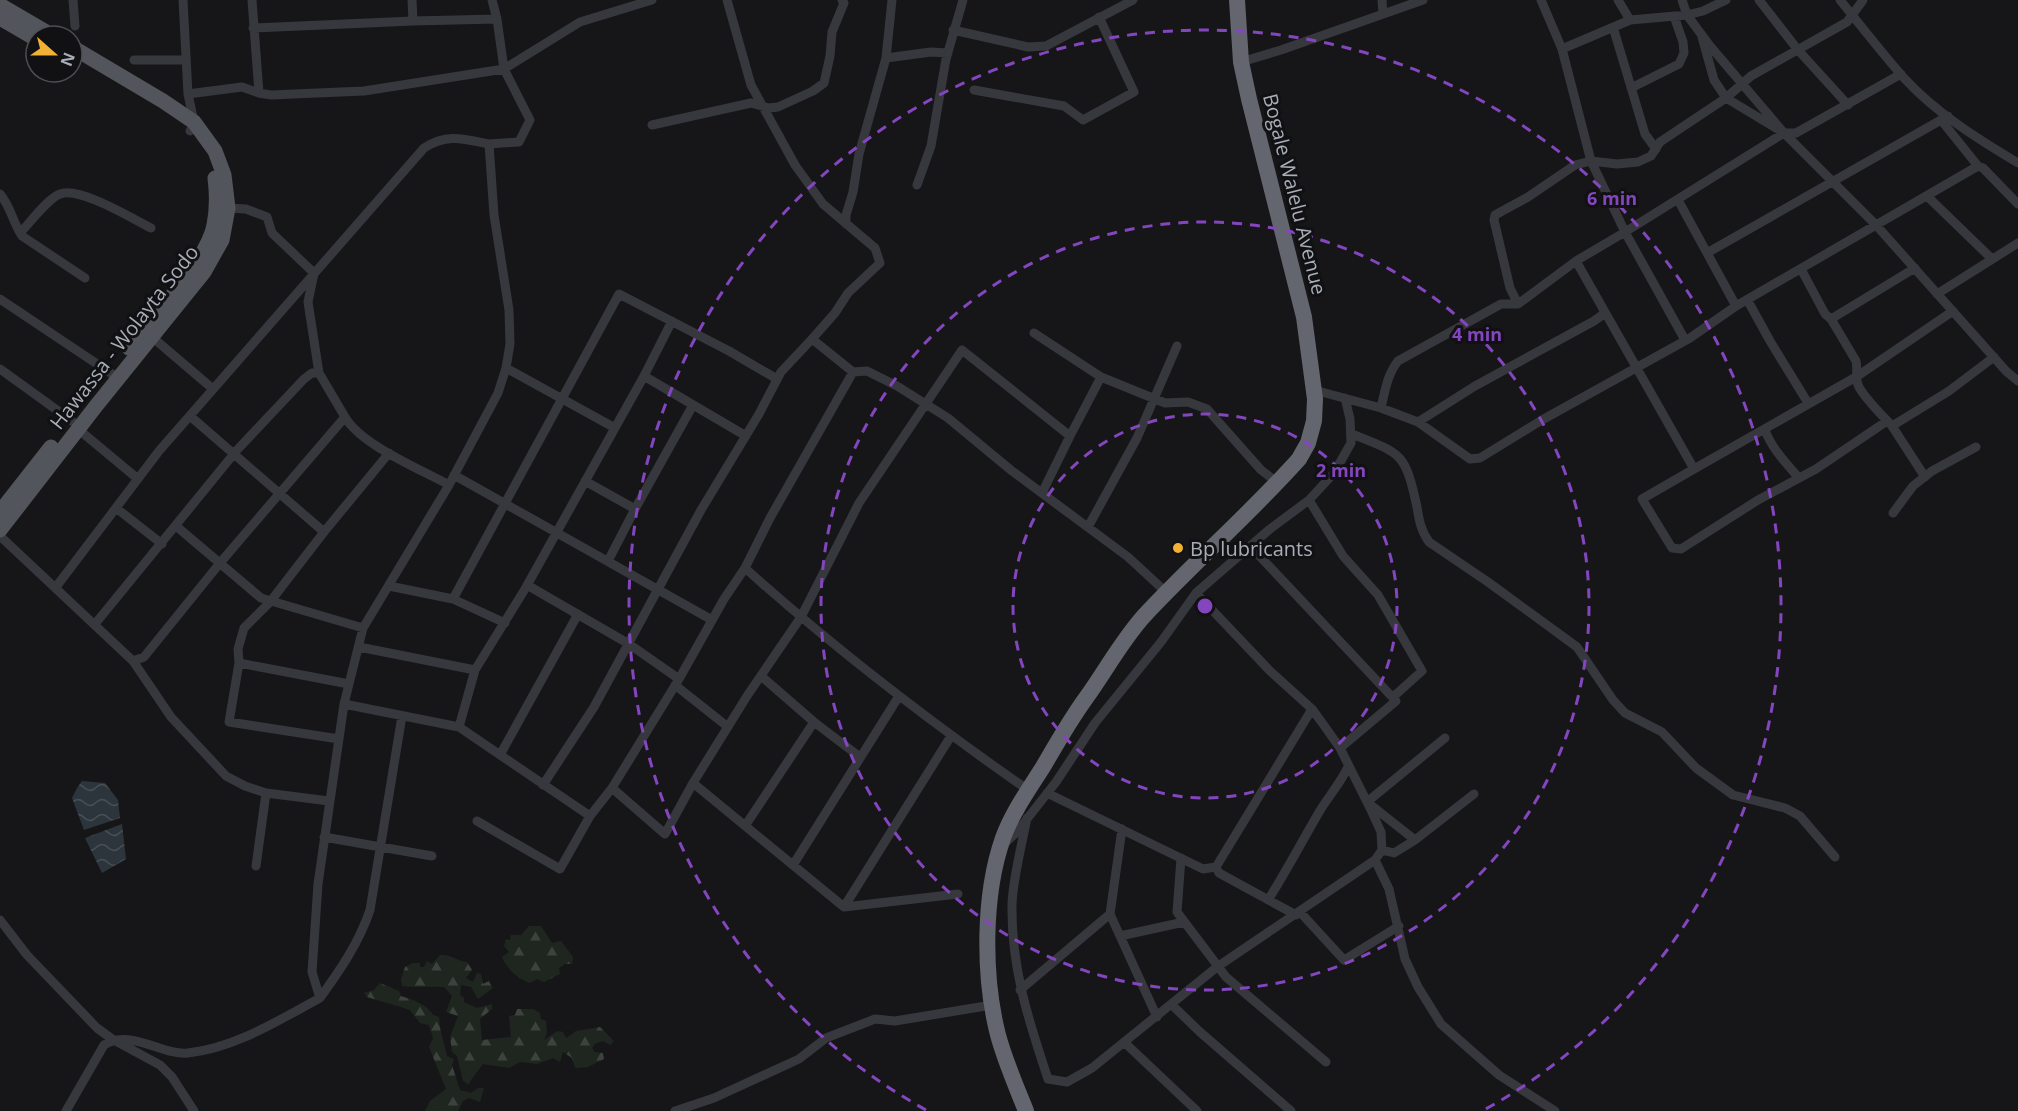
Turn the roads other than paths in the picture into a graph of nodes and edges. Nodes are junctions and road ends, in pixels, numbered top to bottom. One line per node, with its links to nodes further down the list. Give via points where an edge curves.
1 (73, 0): 34 (street)
2 (183, 0): 47 (street)
3 (252, 0): 37 (street)
4 (412, 0): 32 (street)
5 (492, 0): 30 (street)
6 (652, 0): 50 (street, via 580,22)
7 (727, 0): 58 (street, via 751,85)
8 (892, 0): 45 (street)
9 (963, 0): 38 (street)
10 (1132, 0): 28 (street)
11 (1237, 0): 35 (highway, Bogale Walelu Avenue)
12 (1243, 0): 35 (street)
13 (1382, 0): 24 (street)
14 (1423, 0): 24 (street)
15 (1541, 0): 41 (street)
16 (1617, 0): 31 (street)
17 (1682, 0): 25 (street)
18 (1726, 0): 25 (street)
19 (1759, 0): 42 (street)
20 (1840, 0): 27 (street)
21 (1863, 0): 27 (street)
22 (844, 1): 58 (street, via 832,32 824,83 778,107)
23 (0, 5): 33 (main road)
24 (1383, 14): 48 (street)
25 (1688, 15): 26 (street); 40 (street)
26 (1674, 16): 31 (street); 53 (street, via 1683,42 1679,64)
27 (1853, 16): 42 (street); 51 (street)
28 (1100, 17): 38 (street, via 1046,46 1028,47); 54 (street, via 1134,92 1083,120 1064,106)
29 (0, 18): 39 (main road)
30 (497, 19): 32 (street); 50 (street)
31 (1630, 20): 36 (street)
32 (413, 21): 37 (street)
33 (32, 24)
34 (75, 24)
35 (1239, 24): 48 (highway, Bogale Walelu Avenue)
36 (1613, 27): 41 (street); 53 (street)
37 (253, 28): 55 (street)
38 (953, 30): 43 (street)
39 (24, 32)
40 (1702, 35): 52 (street); 57 (street, via 1714,80)
41 (1562, 50): 66 (street)
42 (1798, 50): 52 (street); 59 (street)
43 (948, 53): 45 (street); 71 (street, via 932,146)
44 (84, 55): 62 (main road, via 163,101)
45 (886, 58): 77 (street, via 859,154)
46 (134, 60): 47 (street)
47 (186, 60): 56 (street)
48 (1241, 62): 117 (highway, Bogale Walelu Avenue, via 1304,317)
49 (84, 67): 62 (main road)
50 (504, 69): 55 (street, via 364,91); 64 (street, via 530,120 519,142)
51 (1901, 74): 59 (street); 60 (street)
52 (1742, 84): 57 (street); 63 (street)
53 (1631, 87): 65 (street, via 1645,134)
54 (974, 90)
55 (259, 93): 56 (street, via 242,87)
56 (188, 94): 62 (street)
57 (1726, 98): 63 (street); 65 (street, via 1660,142)
58 (762, 105): 61 (street, via 751,103); 77 (street, via 795,165 823,204)
59 (1848, 105): 63 (street, via 1796,133)
60 (1945, 118): 67 (street); 68 (street); 70 (street)
61 (652, 124)
62 (192, 126): 69 (main road, Hawassa - Wolayta Sodo, via 211,152)
63 (1784, 134): 70 (street); 74 (street)
64 (489, 144): 88 (street, via 445,138 424,148); 106 (street, via 494,215 509,310)
65 (1656, 149): 66 (street, via 1638,162)
66 (1591, 161): 80 (street); 93 (street, via 1575,165 1495,215 1510,288)
67 (2018, 163)
68 (1978, 166): 73 (street); 75 (street)
69 (219, 176): 76 (main road, Hawassa - Wolayta Sodo); 110 (main road, Hawassa - Wolayta Sodo, via 214,225 204,251)
70 (1832, 180): 78 (street); 83 (street)
71 (917, 185)
72 (0, 194): 81 (street)
73 (1927, 196): 78 (street); 84 (street)
74 (1678, 200): 80 (street); 83 (street)
75 (2018, 204)
76 (228, 208): 88 (street, via 267,218 272,233); 100 (main road, Hawassa - Wolayta Sodo, via 222,240 214,257)
77 (846, 224): 101 (street, via 875,248 880,263 848,292)
78 (1876, 225): 86 (street); 87 (street)
79 (150, 228): 81 (street, via 93,199 68,193 50,201)
80 (1625, 232): 85 (street); 102 (street)
81 (20, 233): 89 (street)
82 (2018, 243): 84 (street)
83 (1707, 253): 94 (street)
84 (1992, 259): 90 (street)
85 (1576, 261): 93 (street); 96 (street)
86 (1915, 268): 90 (street); 97 (street)
87 (1801, 269): 92 (street); 97 (street)
88 (314, 273): 109 (street, via 308,302); 116 (street)
89 (85, 278)
90 (1937, 294): 95 (street)
91 (0, 299): 110 (street)
92 (1748, 301): 94 (street); 122 (street)
93 (1518, 304): 124 (street, via 1501,304 1398,362 1386,383)
94 (1736, 306): 102 (street)
95 (1953, 311): 104 (street); 113 (street)
96 (1605, 313): 105 (street); 127 (street)
97 (1831, 319): 113 (street, via 1856,361)
98 (672, 321): 111 (street); 114 (street); 118 (street, via 619,294)
99 (1034, 333): 112 (street)
100 (152, 337): 110 (main road, Hawassa - Wolayta Sodo); 116 (street)
101 (812, 339): 108 (street); 114 (street, via 786,364)
102 (1686, 340): 105 (street)
103 (1177, 346): 120 (street)
104 (1994, 357): 115 (street); 128 (street, via 1949,391)
105 (1635, 367): 127 (street, via 1480,458 1470,459); 138 (street)
106 (506, 368): 118 (street); 139 (street, via 498,393)
107 (0, 369): 129 (street)
108 (853, 372): 121 (street, via 867,371); 164 (street)
109 (319, 373): 126 (street); 136 (street, via 304,379)
110 (114, 376): 129 (main road, Hawassa - Wolayta Sodo)
111 (644, 376): 123 (street); 130 (street)
112 (1101, 377): 120 (street); 134 (street)
113 (1856, 377): 122 (street); 128 (street, via 1858,386)
114 (777, 379): 133 (street)
115 (2018, 381)
116 (213, 389): 125 (street)
117 (1315, 394): 119 (street); 144 (highway, Bogale Walelu Avenue, via 1308,443)
118 (562, 398): 130 (street); 149 (street)
119 (1345, 398): 124 (street); 132 (street)
120 (1154, 399): 144 (street, via 1165,403 1188,402 1207,409 1261,470); 155 (street)
121 (925, 402): 134 (street, via 962,350); 147 (street); 174 (street, via 859,502)
122 (1808, 403): 131 (street)
123 (693, 405): 133 (street); 151 (street)
124 (1381, 408): 127 (street)
125 (190, 416): 136 (street); 142 (street)
126 (345, 417): 137 (street); 146 (street)
127 (1418, 422)
128 (1890, 424): 140 (street); 141 (street)
129 (75, 425): 142 (street); 152 (main road, Hawassa - Wolayta Sodo); 156 (main road, Hawassa - Wolayta Sodo)
130 (615, 428): 143 (street)
131 (1765, 430): 138 (street); 141 (street, via 1779,456)
132 (1352, 434): 148 (street, via 1334,473); 222 (street, via 1400,458 1408,470 1422,533 1429,542 1577,647 1625,713 1662,732 1696,768 1733,795 1785,808 1800,816)
133 (746, 436): 168 (street)
134 (1070, 436): 147 (street)
135 (1976, 447): 140 (street)
136 (234, 453): 146 (street); 154 (street)
137 (388, 453): 145 (street); 157 (street)
138 (1694, 469): 141 (street, via 1642,499 1672,548 1681,549)
139 (454, 475): 145 (street); 149 (street)
140 (1925, 477): 153 (street)
141 (1799, 478)
142 (138, 479): 150 (street)
143 (585, 481): 151 (street); 158 (street)
144 (1278, 483): 169 (highway, Bogale Walelu Avenue)
145 (449, 485): 166 (street)
146 (280, 493): 157 (street); 163 (street)
147 (1042, 493): 155 (street)
148 (1309, 500): 161 (street); 188 (street, via 1343,555 1378,595 1422,671)
149 (505, 503): 158 (street); 171 (street)
150 (116, 508): 160 (street); 167 (street)
151 (635, 509): 162 (street)
152 (0, 512)
153 (1893, 513)
154 (176, 526): 160 (street); 163 (street)
155 (1088, 527): 169 (street)
156 (0, 530)
157 (324, 532): 172 (street)
158 (556, 532): 162 (street); 165 (street)
159 (0, 536): 167 (street)
160 (162, 544): 177 (street)
161 (1251, 548): 170 (street); 188 (street)
162 (608, 561): 168 (street)
163 (220, 564): 172 (street); 181 (street, via 144,657)
164 (745, 568): 174 (street); 175 (street)
165 (527, 585): 173 (street); 176 (street)
166 (389, 586): 171 (street); 178 (street)
167 (56, 587): 177 (street)
168 (658, 589): 175 (street); 179 (street)
169 (1167, 593): 205 (highway, Bogale Walelu Avenue, via 1116,649)
170 (1196, 593): 190 (street); 207 (street, via 1095,723)
171 (453, 599): 176 (street)
172 (270, 602): 178 (street); 182 (street, via 244,628 238,648)
173 (578, 614): 179 (street); 199 (street)
174 (801, 617): 184 (street); 187 (street)
175 (712, 620): 185 (street)
176 (505, 623): 183 (street)
177 (95, 624): 181 (street)
178 (363, 628): 180 (street)
179 (629, 644): 185 (street); 203 (street, via 594,707)
180 (359, 647): 183 (street); 186 (street)
181 (133, 661): 206 (street, via 171,717 226,776)
182 (239, 663): 186 (street); 197 (street, via 229,722)
183 (475, 669): 193 (street)
184 (761, 676): 192 (street); 194 (street)
185 (677, 682): 194 (street); 204 (street)
186 (349, 684): 189 (street)
187 (899, 696): 195 (street); 200 (street)
188 (1393, 698): 198 (street, via 1396,701)
189 (344, 704): 191 (street); 197 (street)
190 (1312, 709): 198 (street); 227 (street)
191 (402, 716): 193 (street); 218 (street)
192 (814, 722): 200 (street); 214 (street)
193 (459, 727): 199 (street)
194 (728, 727): 202 (street)
195 (951, 736): 205 (street); 230 (street)
196 (1445, 738): 210 (street)
197 (339, 739): 209 (street)
198 (1340, 748): 201 (street)
199 (500, 755): 203 (street)
200 (860, 757): 225 (street)
201 (1348, 767): 210 (street); 229 (street)
202 (693, 783): 204 (street, via 665,834); 214 (street)
203 (543, 784): 211 (street)
204 (612, 789): 211 (street)
205 (1028, 790): 219 (highway, Bogale Walelu Avenue)
206 (266, 793): 209 (street); 226 (street)
207 (1047, 793): 212 (street); 215 (street)
208 (1474, 794): 217 (street)
209 (328, 801): 216 (street)
210 (1367, 802): 217 (street); 220 (street, via 1381,832)
211 (590, 816): 213 (street, via 560,869)
212 (1027, 818): 219 (street); 238 (street, via 1012,902 1014,958)
213 (477, 821)
214 (745, 826): 225 (street)
215 (1122, 830): 223 (street); 232 (street)
216 (324, 837): 218 (street); 239 (street, via 312,972)
217 (1415, 840): 220 (street, via 1394,853)
218 (380, 847): 221 (street); 239 (street, via 363,930)
219 (1001, 847): 240 (highway, Bogale Walelu Avenue, via 989,909)
220 (1382, 850): 224 (street)
221 (432, 856)
222 (1835, 857)
223 (1181, 858): 227 (street, via 1203,868); 234 (street, via 1177,912)
224 (1375, 860): 231 (street); 235 (street, via 1389,889)
225 (793, 865): 230 (street)
226 (256, 866)
227 (1216, 867): 229 (street, via 1219,873)
228 (958, 894): 230 (street)
229 (1268, 900): 231 (street)
230 (844, 907)
231 (1298, 913): 235 (street, via 1344,960); 237 (street)
232 (1110, 914): 236 (street); 238 (street)
233 (0, 920): 243 (street, via 55,986)
234 (1184, 922): 236 (street); 237 (street)
235 (1399, 926): 252 (street, via 1405,960 1441,1024 1498,1076)
236 (1120, 936): 242 (street)
237 (1217, 967): 241 (street); 245 (street)
238 (1020, 990): 244 (street, via 1048,1078 1067,1082)
239 (320, 998): 243 (street, via 237,1041 206,1051 185,1054 146,1042)
240 (992, 1005): 248 (street, via 895,1021 875,1019 826,1038 799,1059 714,1098); 249 (highway, Bogale Walelu Avenue, via 998,1035)
241 (1172, 1005): 242 (street); 251 (street)
242 (1157, 1017): 244 (street)
243 (112, 1039): 246 (street, via 104,1045); 247 (street, via 160,1065)
244 (1124, 1042): 250 (street)
245 (1326, 1062)
246 (66, 1111)
247 (194, 1111)
248 (675, 1111)
249 (1026, 1111)
250 (1197, 1111)
251 (1291, 1111)
252 (1555, 1111)

